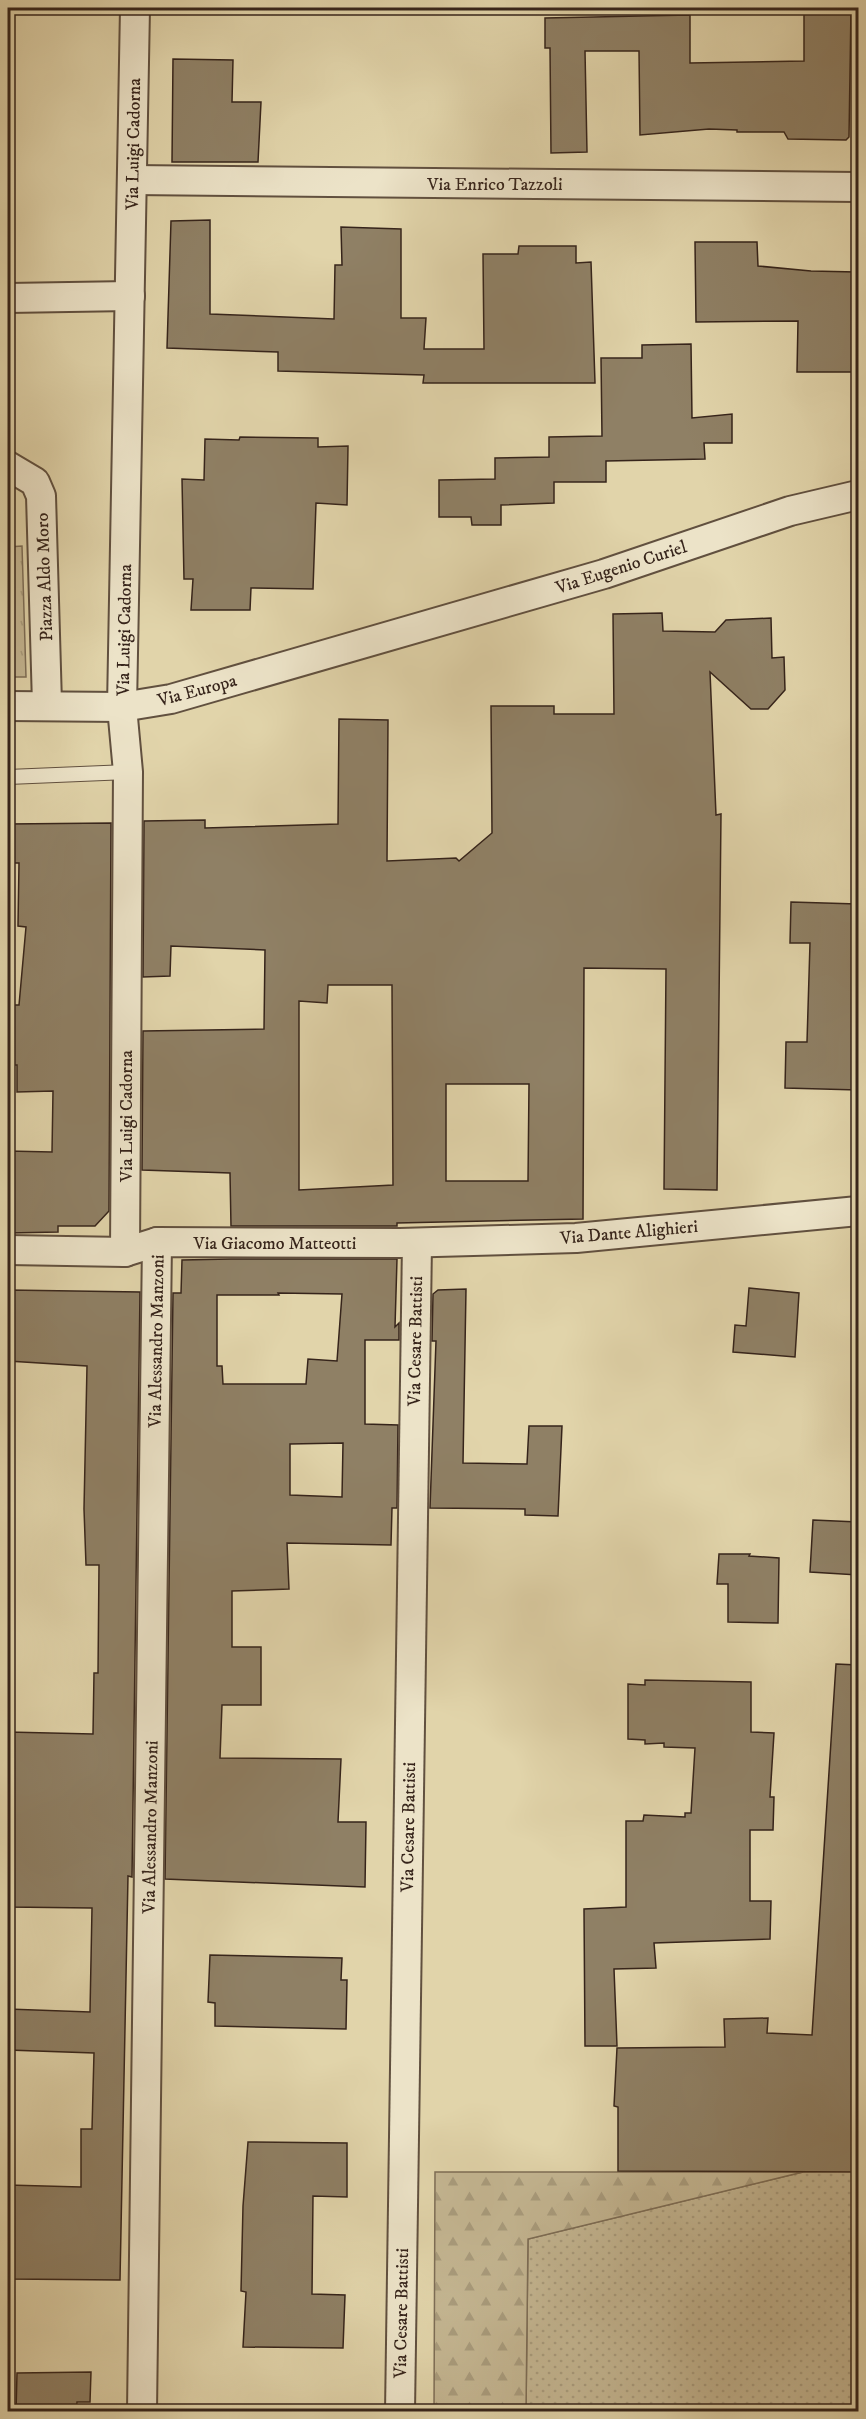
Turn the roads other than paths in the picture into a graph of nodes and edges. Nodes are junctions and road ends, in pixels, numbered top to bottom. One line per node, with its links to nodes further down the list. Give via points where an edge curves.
1 (135, 8): 2 (street, Via Luigi Cadorna)
2 (132, 180): 3 (street, Via Enrico Tazzoli); 4 (street, Via Luigi Cadorna)
3 (858, 187)
4 (130, 296): 5 (street); 11 (street, Via Luigi Cadorna)
5 (8, 298)
6 (8, 466): 9 (street, Piazza Aldo Moro, via 35,482 41,496)
7 (858, 495): 8 (street, Via Eugenio Curiel, via 790,511 603,574)
8 (382, 638): 11 (street, Via Europa, via 171,699)
9 (47, 704): 10 (street, Via Europa); 11 (street, Via Europa)
10 (8, 706)
11 (122, 707): 12 (street, Via Luigi Cadorna)
12 (128, 772): 13 (lane); 18 (street, Via Luigi Cadorna)
13 (8, 777)
14 (858, 1211): 16 (street, Via Dante Alighieri, via 576,1238)
15 (158, 1242): 16 (street, Via Giacomo Matteotti); 18 (street, Via Giacomo Matteotti); 19 (street, Via Alessandro Manzoni)
16 (408, 1243): 20 (street, Via Cesare Battisti)
17 (8, 1250): 18 (street, Via Giacomo Matteotti)
18 (125, 1252)
19 (142, 2412)
20 (400, 2412)

